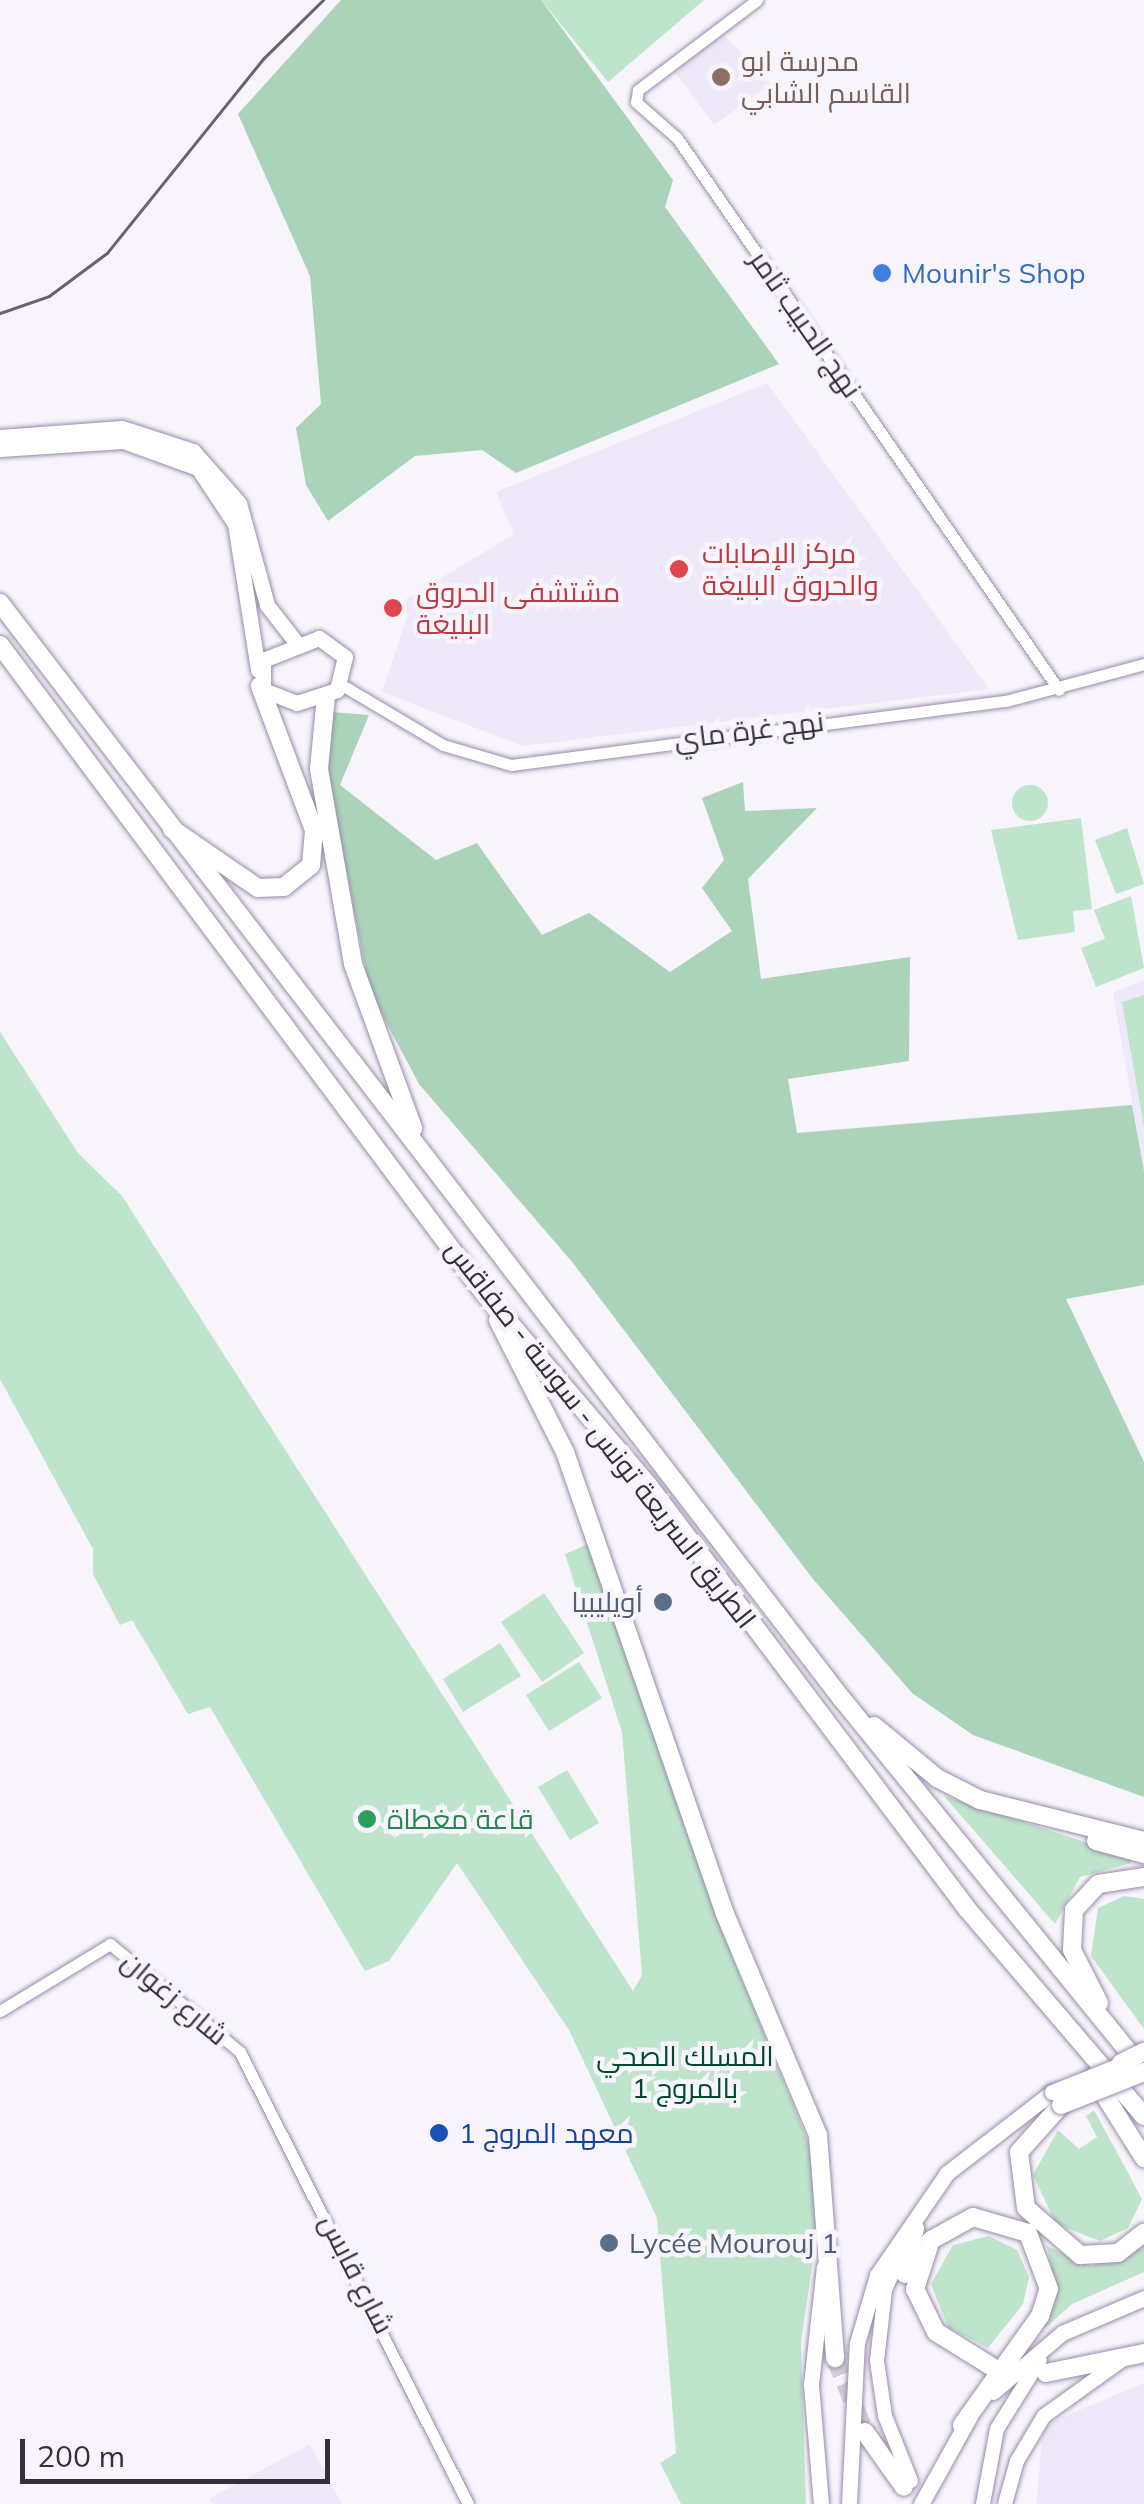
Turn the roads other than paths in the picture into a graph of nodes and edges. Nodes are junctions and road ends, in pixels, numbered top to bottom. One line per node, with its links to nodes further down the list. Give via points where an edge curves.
1 (758, 0): 9 (street, نهج الحبيب ثامر, via 638,90 636,102 678,138)
2 (0, 437): 5 (highway, via 122,428 193,450 239,502 267,605)
3 (0, 449): 8 (highway, via 123,441 198,468 239,536)
4 (0, 603): 11 (highway, الطريق السريعة تونس - سوسة - صفاقس)
5 (295, 641): 8 (highway); 10 (highway, via 338,647 347,665)
6 (3, 652): 13 (highway, الطريق السريعة تونس - سوسة - صفاقس, via 382,1145)
7 (1144, 664): 9 (street, نهج غرة ماي)
8 (259, 678): 10 (highway, via 288,702); 11 (highway, via 314,830 310,865 292,884 258,888)
9 (1059, 690): 10 (street, نهج غرة ماي, via 511,764 477,761)
10 (333, 692): 12 (highway, via 320,782 353,964)
11 (172, 829): 12 (highway, الطريق السريعة تونس - سوسة - صفاقس)
12 (416, 1138): 14 (highway, الطريق السريعة تونس - سوسة - صفاقس)
13 (484, 1294): 19 (highway, الطريق السريعة تونس - سوسة - صفاقس, via 648,1485); 31 (highway, via 571,1466 724,1914 818,2135)
14 (842, 1699): 15 (highway, via 937,1778); 22 (highway, الطريق السريعة تونس - سوسة - صفاقس)
15 (1043, 1820): 16 (highway); 17 (highway)
16 (1144, 1841)
17 (1144, 1854)
18 (1144, 1877): 22 (highway, via 1089,1889 1070,1926 1080,1970)
19 (1043, 2002): 26 (highway, الطريق السريعة تونس - سوسة - صفاقس); 27 (highway)
20 (0, 2011): 21 (street, شارع زغوان, via 110,1944)
21 (240, 2052): 40 (street, شارع قابس)
22 (1122, 2055): 23 (highway, bridge); 24 (highway, الطريق السريعة تونس - سوسة - صفاقس); 25 (highway, bridge)
23 (1144, 2055)
24 (1144, 2072): 25 (highway, bridge)
25 (1056, 2098): 28 (highway, via 998,2127); 30 (highway, via 1019,2152 1026,2208 1080,2255 1118,2253)
26 (1144, 2116)
27 (1144, 2158)
28 (932, 2191): 29 (main road); 42 (highway, via 877,2275 862,2319)
29 (915, 2228): 37 (highway, via 904,2280 915,2318 950,2353 992,2367 936,2332 915,2288 925,2247 972,2218 1028,2233 1049,2288 1040,2316); 39 (main road, via 885,2290 877,2360 884,2416)
30 (1144, 2233)
31 (824, 2267): 35 (highway); 41 (highway, via 811,2372)
32 (1144, 2298): 33 (highway)
33 (1105, 2314): 37 (highway, via 1042,2346); 44 (main road, via 1050,2351 1016,2390 990,2446)
34 (1135, 2355): 36 (highway); 45 (main road, via 1044,2416 1017,2461)
35 (835, 2358)
36 (1046, 2373)
37 (962, 2425): 43 (highway)
38 (865, 2432): 39 (highway)
39 (907, 2484)
40 (469, 2501)
41 (820, 2504)
42 (848, 2504)
43 (920, 2504)
44 (983, 2504)
45 (1005, 2504)

